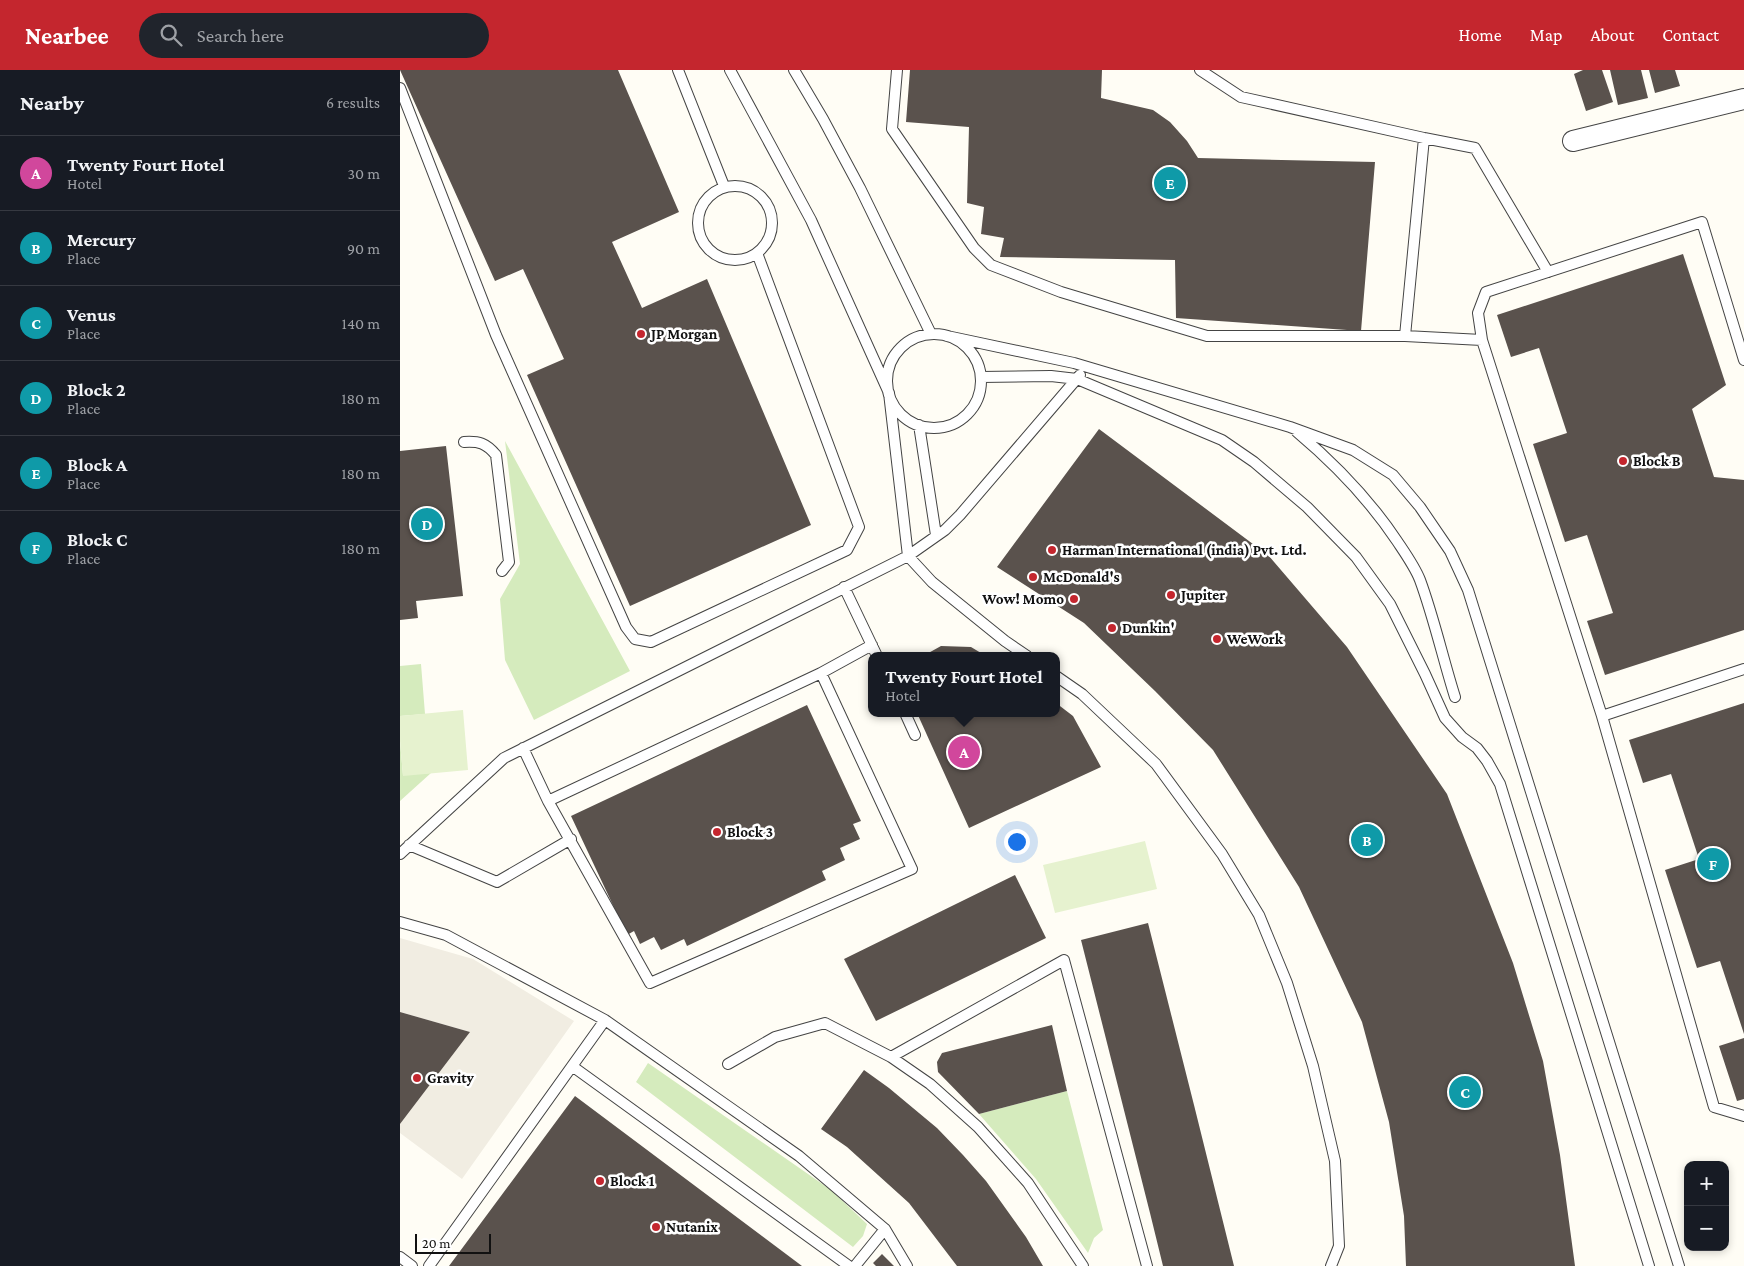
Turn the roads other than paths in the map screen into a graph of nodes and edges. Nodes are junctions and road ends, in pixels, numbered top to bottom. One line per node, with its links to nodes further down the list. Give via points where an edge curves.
1 (678, 70): 10 (lane)
2 (730, 70): 21 (lane, via 812,220)
3 (794, 70): 13 (lane, via 860,188)
4 (896, 70): 15 (lane, via 892,129 974,248 991,265 1062,292 1207,336)
5 (1200, 70): 8 (lane, via 1241,97)
6 (400, 88): 11 (lane, via 496,335 626,627 635,639 651,642 847,550 859,527)
7 (1744, 99): 9 (street)
8 (1424, 138): 12 (lane, via 1475,148); 15 (lane)
9 (1573, 141)
10 (724, 186): 11 (lane, via 748,188 763,197 770,209 770,235); 11 (lane, via 703,202 698,214 703,243 727,260 744,260)
11 (757, 253)
12 (1548, 272): 16 (lane, via 1486,292 1478,313); 17 (lane, via 1702,222)
13 (931, 334): 14 (lane); 21 (lane, via 907,342 897,352 887,379)
14 (948, 336): 18 (lane); 19 (lane, via 970,351 978,363)
15 (1405, 336): 16 (lane)
16 (1482, 340): 36 (lane)
17 (1744, 360)
18 (1085, 366): 20 (lane); 23 (lane)
19 (981, 377): 20 (lane); 22 (lane, via 980,392 974,406 963,418 935,428)
20 (1078, 379): 25 (lane, via 960,515); 60 (lane, via 1222,440 1254,462 1307,506 1356,557 1390,604 1445,718 1477,748 1500,784)
21 (889, 394): 22 (lane, via 895,407 906,418); 26 (lane)
22 (920, 425): 25 (lane)
23 (1290, 427): 35 (lane, via 1344,475 1378,514 1404,552 1419,579); 61 (lane, via 1353,450 1393,476 1450,550 1468,590)
24 (464, 442): 27 (lane, via 480,441 496,455 509,562)
25 (936, 535): 26 (lane)
26 (908, 556): 28 (lane); 31 (lane, via 932,582)
27 (502, 571)
28 (844, 588): 29 (lane); 39 (lane)
29 (872, 645): 30 (lane); 33 (lane)
30 (875, 652)
31 (1022, 652)
32 (1744, 670): 36 (lane)
33 (821, 673): 40 (lane); 41 (lane, via 912,869 650,983)
34 (1060, 679): 59 (lane, via 1082,694 1156,764 1222,854 1259,915 1287,983 1313,1066 1335,1161 1339,1246)
35 (1455, 697)
36 (1602, 716): 49 (lane, via 1714,1107)
37 (907, 717): 38 (lane)
38 (915, 735)
39 (523, 748): 40 (lane); 42 (lane, via 504,758)
40 (548, 801): 41 (lane)
41 (571, 839): 42 (lane, via 497,882)
42 (408, 845): 43 (lane)
43 (400, 854)
44 (400, 922): 45 (lane, via 446,935)
45 (605, 1020): 48 (lane); 50 (lane, via 800,1156)
46 (891, 1057): 47 (lane, via 825,1023 775,1037); 57 (lane, via 930,1084 978,1127 1028,1183); 58 (lane, via 1064,960)
47 (728, 1064)
48 (572, 1066): 53 (lane); 54 (lane)
49 (1744, 1116)
50 (885, 1229): 55 (lane); 56 (lane)
51 (400, 1257): 52 (lane)
52 (412, 1266)
53 (429, 1266)
54 (849, 1266)
55 (855, 1266)
56 (907, 1266)
57 (1083, 1266)
58 (1147, 1266)
59 (1331, 1266)
60 (1649, 1266)
61 (1679, 1266)

